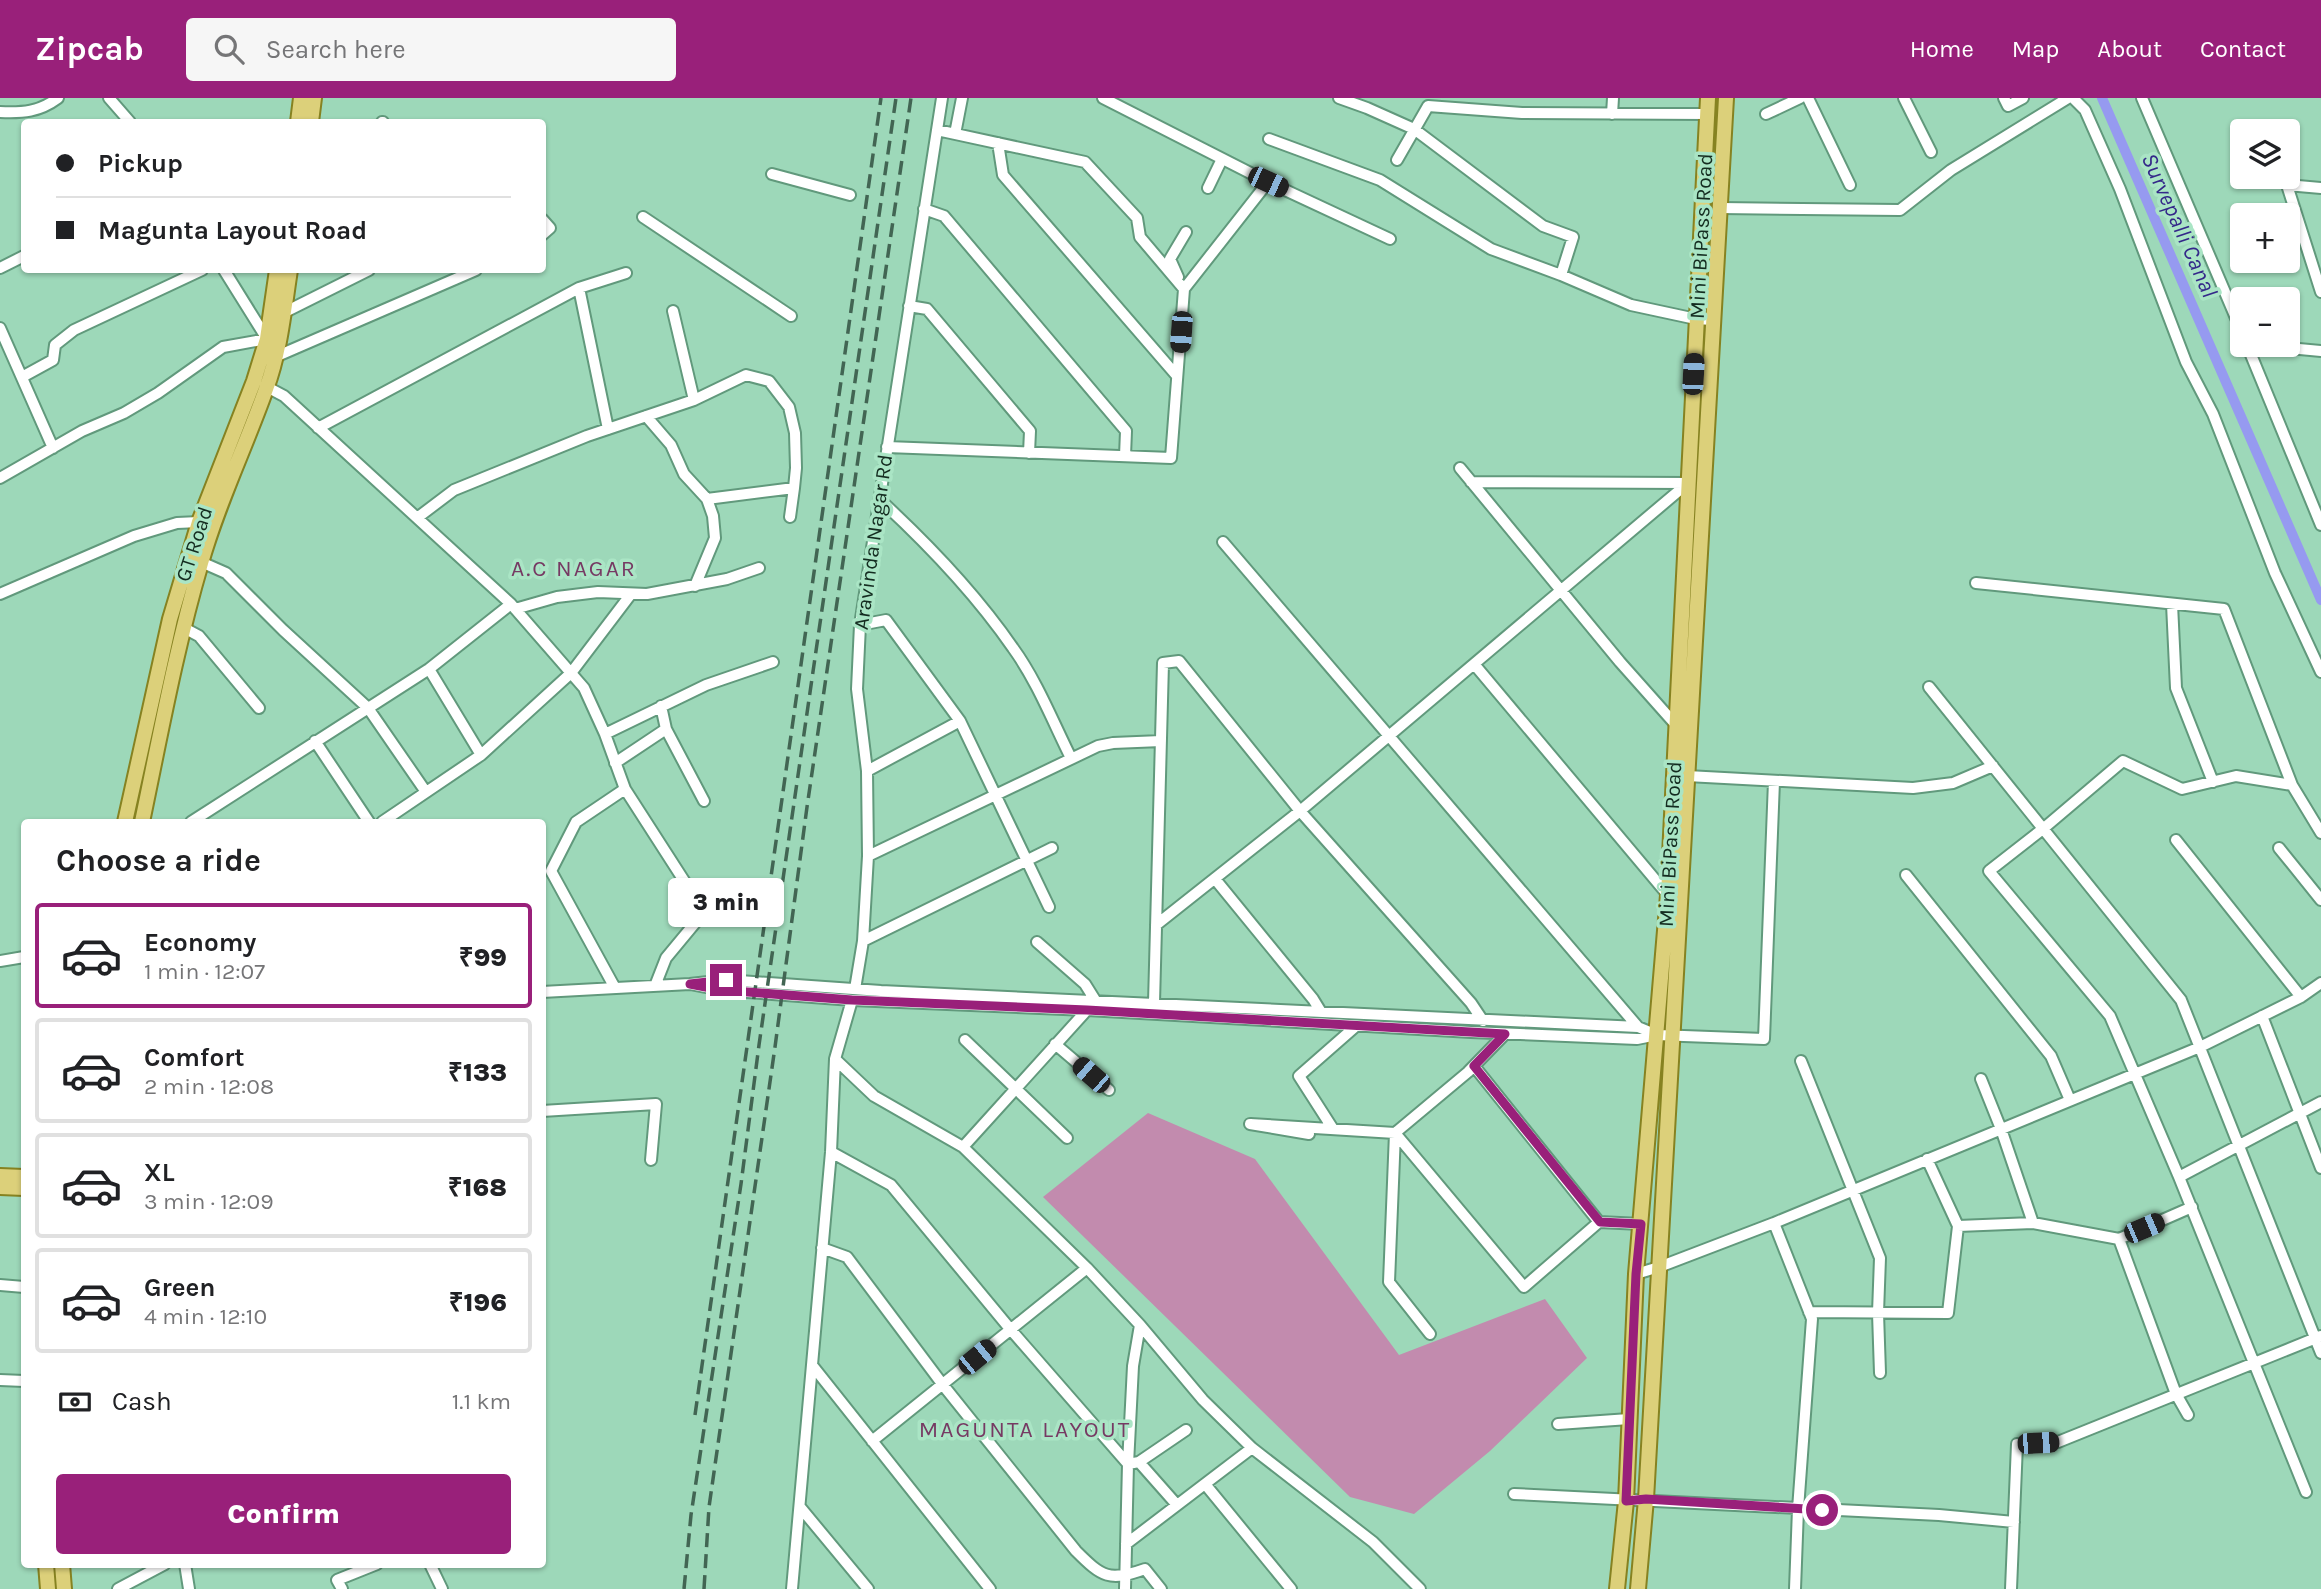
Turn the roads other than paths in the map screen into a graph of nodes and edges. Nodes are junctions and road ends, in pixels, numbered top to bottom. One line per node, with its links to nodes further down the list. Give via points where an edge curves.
1 (58, 98): 19 (street, via 26,113)
2 (109, 98): 23 (street)
3 (301, 98): 24 (main road)
4 (314, 98): 25 (main road)
5 (942, 98): 27 (street, Aravinda Nagar Rd)
6 (962, 98): 28 (street)
7 (1103, 98): 32 (street)
8 (1339, 98): 26 (street)
9 (1613, 98): 20 (street)
10 (1708, 98): 21 (main road, Mini BiPass Road)
11 (1726, 98): 40 (main road)
12 (1800, 98): 22 (street)
13 (1808, 98): 36 (street)
14 (1904, 98): 31 (street)
15 (2004, 98): 16 (street, via 2008,106)
16 (2023, 98)
17 (2070, 98): 40 (street, via 1951,170 1900,209); 110 (street, via 2085,110 2115,177 2186,362 2213,414 2275,573)
18 (2143, 98): 59 (street)
19 (0, 112)
20 (1612, 114): 21 (street); 26 (street, via 1428,106)
21 (1708, 114): 64 (main road, Mini BiPass Road)
22 (1766, 114)
23 (127, 119)
24 (298, 119)
25 (311, 119)
26 (1414, 129): 33 (street); 55 (street, via 1542,226 1573,237)
27 (937, 130): 28 (street); 41 (street, Aravinda Nagar Rd)
28 (955, 134): 30 (street)
29 (1269, 139): 55 (street, via 1380,180 1491,249)
30 (998, 143): 57 (street, via 1085,162 1137,218 1140,237); 72 (street, via 1003,175)
31 (1931, 152)
32 (1222, 159): 35 (street); 37 (street)
33 (1397, 160)
34 (772, 174): 39 (street)
35 (1268, 182): 44 (street); 57 (street)
36 (1850, 186)
37 (1208, 188)
38 (2321, 188): 47 (street, via 2287,185)
39 (850, 195)
40 (1720, 208): 65 (main road)
41 (924, 209): 60 (street, Aravinda Nagar Rd); 82 (street, via 944,216 1126,431)
42 (643, 218): 63 (street)
43 (1186, 232): 57 (street, via 1170,259)
44 (1390, 239)
45 (21, 258): 46 (street)
46 (0, 268)
47 (2317, 268): 58 (street)
48 (196, 273): 73 (street, via 74,330 55,345 54,360)
49 (226, 273): 67 (street)
50 (277, 273): 67 (main road, GT Road)
51 (290, 273): 62 (main road)
52 (363, 273): 62 (street)
53 (469, 273): 70 (street)
54 (626, 273): 56 (street)
55 (1561, 275): 64 (street, via 1631,305)
56 (579, 288): 77 (street); 78 (street)
57 (1184, 289): 72 (street)
58 (2321, 292)
59 (2230, 304)
60 (909, 306): 79 (street, Aravinda Nagar Rd); 81 (street, via 927,309 1030,432)
61 (673, 311): 75 (street)
62 (283, 313): 70 (main road)
63 (791, 316)
64 (1696, 319): 65 (street); 86 (main road, Mini BiPass Road)
65 (1713, 320): 87 (main road)
66 (0, 328): 73 (street)
67 (267, 339): 80 (street, via 223,347 159,393); 93 (main road, GT Road)
68 (2300, 349): 69 (street)
69 (2321, 351)
70 (275, 357): 74 (main road)
71 (2252, 357): 94 (street)
72 (1177, 376): 82 (street, via 1171,458)
73 (22, 377): 80 (street)
74 (267, 387): 77 (street, via 284,396); 96 (main road)
75 (694, 400): 76 (street); 88 (street, via 746,375 769,381 789,407 795,433)
76 (646, 416): 78 (street); 89 (street, via 671,446 684,474)
77 (318, 428): 92 (street)
78 (608, 429): 92 (street, via 454,491)
79 (887, 447): 81 (street); 90 (street, Aravinda Nagar Rd)
80 (53, 448): 84 (street)
81 (1030, 453): 82 (street)
82 (1125, 456)
83 (1460, 468): 85 (street)
84 (0, 478)
85 (1471, 482): 86 (street); 100 (street)
86 (1688, 483): 87 (street); 100 (street); 117 (main road, Mini BiPass Road)
87 (1704, 484): 128 (main road)
88 (794, 488): 89 (street); 91 (street)
89 (707, 499): 99 (street, via 715,538)
90 (879, 499): 105 (street, Aravinda Nagar Rd); 124 (street, via 943,561 1014,648)
91 (790, 517)
92 (417, 518): 104 (street)
93 (199, 522): 101 (street, via 177,523 134,536); 137 (main road, GT Road, via 170,619)
94 (2321, 525)
95 (1223, 542): 120 (street)
96 (201, 562): 106 (main road); 115 (street, via 226,573)
97 (759, 568): 99 (street)
98 (1976, 583): 103 (street)
99 (695, 586): 102 (street)
100 (1561, 591): 108 (street); 117 (street)
101 (0, 594)
102 (631, 594): 104 (street, via 598,592); 111 (street)
103 (2172, 604): 130 (street, via 2176,688); 131 (street, via 2224,609)
104 (513, 606): 109 (street); 111 (street)
105 (860, 625): 116 (street, via 886,620); 127 (street, Aravinda Nagar Rd, via 857,689)
106 (184, 628): 114 (street, via 198,636); 138 (main road)
107 (773, 662): 113 (street)
108 (1474, 664): 120 (street); 151 (street)
109 (429, 669): 115 (street); 123 (street)
110 (2321, 672)
111 (571, 673): 119 (street, via 584,688); 123 (street)
112 (1929, 687): 126 (street)
113 (661, 706): 118 (street); 119 (street)
114 (259, 708)
115 (368, 708): 121 (street); 133 (street)
116 (960, 721): 127 (street); 134 (street)
117 (1676, 725): 151 (main road, Mini BiPass Road)
118 (666, 729): 125 (street); 135 (street)
119 (605, 734): 125 (street)
120 (1388, 737): 136 (street); 172 (street)
121 (315, 741): 139 (street); 140 (street)
122 (1161, 741): 124 (street, via 1105,744); 136 (street, via 1163,663 1179,661); 154 (street)
123 (481, 755): 133 (street)
124 (1071, 758): 134 (street)
125 (615, 763): 132 (street)
126 (1993, 766): 129 (street, via 1953,783 1913,788); 142 (street)
127 (867, 771): 147 (street, Aravinda Nagar Rd)
128 (1687, 776): 129 (street); 175 (main road)
129 (1774, 780): 175 (street, via 1764,1039)
130 (2213, 782): 131 (street, via 2235,776); 142 (street, via 2182,789 2123,761)
131 (2292, 785): 143 (street)
132 (625, 789): 160 (street, via 700,912 696,924 667,958); 161 (street, via 576,822 551,871)
133 (426, 792): 141 (street)
134 (996, 795): 147 (street); 148 (street)
135 (704, 800)
136 (1300, 811): 150 (street); 170 (street)
137 (126, 819)
138 (143, 819)
139 (196, 819)
140 (367, 819)
141 (386, 819)
142 (2044, 828): 178 (street, via 2181,1000); 182 (street, via 1989,871 2110,1016)
143 (2321, 833)
144 (2176, 840): 164 (street)
145 (1052, 848): 148 (street)
146 (2279, 848): 152 (street)
147 (868, 856): 155 (street, Aravinda Nagar Rd)
148 (1026, 862): 153 (street); 155 (street)
149 (1906, 875): 186 (street, via 2051,1056)
150 (1214, 879): 154 (street); 168 (street)
151 (1668, 895): 174 (main road, Mini BiPass Road)
152 (2321, 900)
153 (1049, 907)
154 (1156, 925): 166 (street)
155 (863, 941): 163 (street, Aravinda Nagar Rd)
156 (1037, 942): 165 (street, via 1085,984)
157 (21, 958): 158 (street)
158 (0, 961)
159 (2321, 983): 164 (street)
160 (655, 986): 161 (street); 163 (street)
161 (615, 988): 162 (street)
162 (546, 992)
163 (854, 994): 165 (street); 167 (street); 179 (street, Aravinda Nagar Rd)
164 (2301, 997): 169 (street)
165 (1095, 1000): 166 (street)
166 (1154, 1003): 168 (street)
167 (1087, 1010): 171 (street); 177 (street)
168 (1321, 1012): 170 (street)
169 (2262, 1016): 178 (street); 189 (street)
170 (1483, 1021): 172 (street)
171 (1356, 1026): 173 (street); 190 (street, via 1299,1076)
172 (1638, 1027): 174 (street)
173 (1505, 1034): 174 (street, via 1637,1039); 181 (street)
174 (1657, 1035): 175 (street); 211 (main road, Mini BiPass Road)
175 (1672, 1036): 215 (main road)
176 (965, 1040): 184 (street)
177 (1055, 1044): 184 (street); 185 (street)
178 (2200, 1046): 182 (street); 195 (street)
179 (835, 1059): 196 (street, via 874,1096); 197 (street, Aravinda Nagar Rd)
180 (1801, 1061): 206 (street)
181 (1474, 1066): 192 (street); 208 (street)
182 (2134, 1074): 186 (street); 203 (street)
183 (1981, 1079): 191 (street)
184 (1016, 1089): 194 (street); 196 (street)
185 (1109, 1090)
186 (2070, 1100): 191 (street)
187 (2321, 1102): 189 (street)
188 (546, 1111): 199 (street, via 656,1104)
189 (2299, 1113): 195 (street); 200 (street)
190 (1333, 1129): 192 (street); 193 (street, via 1250,1124)
191 (2001, 1129): 198 (street); 210 (street)
192 (1395, 1133): 208 (street, via 1524,1287); 224 (street, via 1389,1282)
193 (1309, 1134)
194 (1068, 1138)
195 (2239, 1146): 203 (street); 225 (street)
196 (963, 1147): 216 (street)
197 (831, 1152): 214 (street, Aravinda Nagar Rd); 223 (street, via 891,1185)
198 (1927, 1159): 206 (street); 212 (street)
199 (651, 1160)
200 (2321, 1168)
201 (0, 1176): 202 (main road)
202 (21, 1177)
203 (2179, 1177): 207 (street)
204 (0, 1187): 205 (main road)
205 (21, 1188)
206 (1853, 1190): 209 (street); 221 (street, via 1880,1258)
207 (2192, 1208): 213 (street); 227 (street)
208 (1600, 1222): 211 (street)
209 (1774, 1223): 215 (street); 220 (street)
210 (2033, 1223): 212 (street); 213 (street)
211 (1641, 1224): 217 (main road, Mini BiPass Road)
212 (1958, 1226): 221 (street, via 1948,1313)
213 (2119, 1239): 233 (street)
214 (822, 1248): 228 (street, Aravinda Nagar Rd); 232 (street, via 846,1257)
215 (1659, 1267): 217 (street); 244 (main road)
216 (1087, 1268): 222 (street); 223 (street)
217 (1636, 1274): 235 (main road, Mini BiPass Road)
218 (0, 1285): 219 (street)
219 (21, 1287)
220 (1809, 1312): 221 (street); 248 (street)
221 (1878, 1313): 229 (street)
222 (1140, 1325): 239 (street, via 1203,1400); 240 (street, via 1133,1366)
223 (1011, 1329): 232 (street); 240 (street)
224 (1430, 1334)
225 (2318, 1337): 226 (street); 227 (street)
226 (2321, 1353)
227 (2253, 1363): 233 (street); 242 (street)
228 (812, 1365): 238 (street); 247 (street, Aravinda Nagar Rd)
229 (1880, 1373)
230 (0, 1380): 231 (street)
231 (21, 1381)
232 (943, 1385): 238 (street); 257 (street, via 1076,1552 1099,1574)
233 (2176, 1394): 234 (street); 249 (street, via 2059,1442 2017,1444)
234 (2188, 1415)
235 (1629, 1419): 236 (street); 245 (main road, Mini BiPass Road)
236 (1558, 1424)
237 (1186, 1430): 240 (street)
238 (872, 1441): 266 (street)
239 (1252, 1448): 241 (street); 270 (street, via 1373,1542)
240 (1133, 1463): 246 (street); 250 (street)
241 (1205, 1484): 246 (street); 269 (street)
242 (2306, 1492)
243 (1514, 1494): 245 (street)
244 (1646, 1499): 245 (street); 248 (street); 272 (main road)
245 (1626, 1501): 271 (main road, Mini BiPass Road)
246 (1177, 1505): 250 (street)
247 (800, 1507): 264 (street, Aravinda Nagar Rd); 265 (street)
248 (1798, 1509): 249 (street); 273 (street)
249 (2014, 1522): 274 (street)
250 (1126, 1544): 257 (street)
251 (46, 1568): 258 (main road)
252 (62, 1568): 259 (main road)
253 (157, 1568): 260 (street)
254 (186, 1568): 261 (street)
255 (367, 1568): 262 (street, via 337,1580)
256 (432, 1568): 263 (street)
257 (1125, 1576): 267 (street); 268 (street, via 1145,1569)
258 (48, 1589)
259 (64, 1589)
260 (118, 1589)
261 (189, 1589)
262 (342, 1589)
263 (442, 1589)
264 (792, 1589)
265 (868, 1589)
266 (990, 1589)
267 (1125, 1589)
268 (1161, 1589)
269 (1291, 1589)
270 (1420, 1589)
271 (1617, 1589)
272 (1638, 1589)
273 (1795, 1589)
274 (2011, 1589)

